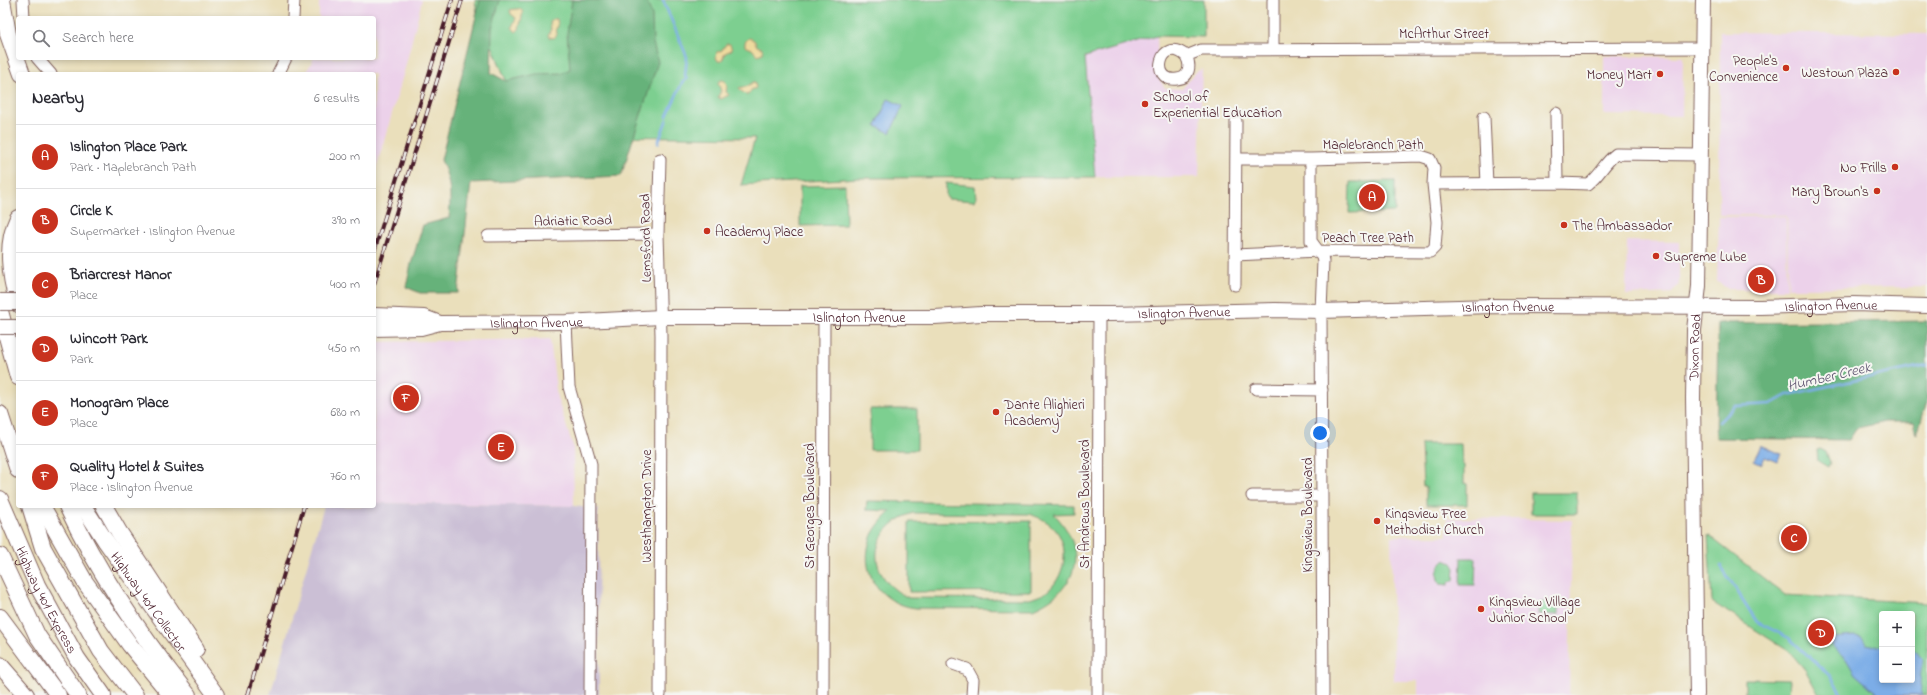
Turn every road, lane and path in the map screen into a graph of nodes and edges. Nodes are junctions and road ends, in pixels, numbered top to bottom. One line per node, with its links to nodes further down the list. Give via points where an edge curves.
1 (2, 0): 11 (highway, via 8,34)
2 (23, 0): 6 (street)
3 (294, 0): 7 (street)
4 (1273, 0): 9 (street)
5 (1703, 0): 8 (main road, Dixon Road)
6 (24, 16)
7 (293, 16)
8 (1702, 48): 9 (street, McArthur Street); 21 (main road, Dixon Road)
9 (1273, 49): 10 (street, McArthur Street, via 1201,50)
10 (1186, 56)
11 (16, 57)
12 (17, 60): 15 (highway)
13 (39, 60): 16 (street)
14 (285, 60): 17 (street)
15 (21, 72)
16 (49, 72)
17 (279, 72)
18 (1556, 112): 25 (street)
19 (1484, 117): 27 (street)
20 (1236, 121): 22 (street)
21 (1700, 155): 25 (street, via 1616,154 1588,184); 38 (main road, Dixon Road, via 1699,286)
22 (1237, 158): 24 (street, Maplebranch Path); 32 (street)
23 (660, 159): 29 (street, Lemsford Road)
24 (1311, 159): 26 (street, Maplebranch Path, via 1421,156 1430,159 1434,168); 31 (street, Kingsview Boulevard, via 1311,241)
25 (1557, 183): 27 (street)
26 (1434, 184): 27 (street); 31 (street, Peach Tree Path, via 1437,222 1435,246 1430,252)
27 (1486, 184)
28 (16, 222): 34 (highway, via 10,244 10,264)
29 (658, 234): 30 (street, Adriatic Road); 44 (street, Lemsford Road)
30 (488, 236)
31 (1319, 251): 32 (street, Peach Tree Path); 41 (street, Kingsview Boulevard, via 1323,261)
32 (1235, 254): 33 (street)
33 (1235, 285)
34 (16, 297)
35 (0, 302): 36 (highway, bridge)
36 (16, 303)
37 (1927, 306): 38 (main road, Islington Avenue, via 1853,304)
38 (1696, 307): 41 (main road, Islington Avenue, via 1493,306); 84 (main road, Dixon Road, via 1693,398)
39 (16, 309): 40 (main road)
40 (0, 310): 51 (highway)
41 (1321, 311): 42 (main road, Islington Avenue); 53 (street, Kingsview Boulevard)
42 (1099, 314): 45 (main road, Islington Avenue); 82 (street, St Andrews Boulevard)
43 (377, 315): 47 (main road, Islington Avenue, via 424,317)
44 (661, 317): 45 (main road, Islington Avenue); 46 (main road, Islington Avenue); 79 (street, Westhampton Drive)
45 (824, 317): 80 (street, St Georges Boulevard)
46 (566, 322): 47 (main road, Islington Avenue); 78 (street, via 569,387 591,464)
47 (440, 323): 50 (main road, Islington Avenue, via 421,328)
48 (0, 327): 49 (main road, bridge)
49 (16, 327)
50 (376, 329)
51 (16, 370)
52 (1256, 389): 53 (street)
53 (1322, 390): 58 (street, Kingsview Boulevard)
54 (0, 414): 55 (highway); 56 (highway)
55 (16, 449)
56 (16, 464)
57 (1252, 496): 58 (street)
58 (1322, 496): 83 (street, Kingsview Boulevard)
59 (0, 499): 72 (highway, Highway 401 Express, via 37,585 76,658)
60 (31, 508): 73 (highway, Highway 401 Express, via 43,548 102,652)
61 (43, 508): 74 (highway, via 85,582 130,645)
62 (68, 508): 75 (highway, via 127,612)
63 (84, 508): 76 (highway, Highway 401 Collector)
64 (105, 508): 77 (highway, via 118,532)
65 (0, 556): 71 (highway, via 37,636)
66 (0, 617): 70 (highway)
67 (953, 664): 81 (street, via 967,669 973,680)
68 (0, 665): 69 (highway)
69 (26, 695)
70 (58, 695)
71 (78, 695)
72 (103, 695)
73 (135, 695)
74 (171, 695)
75 (188, 695)
76 (216, 695)
77 (226, 695)
78 (590, 695)
79 (660, 695)
80 (823, 695)
81 (972, 695)
82 (1098, 695)
83 (1323, 695)
84 (1697, 695)

